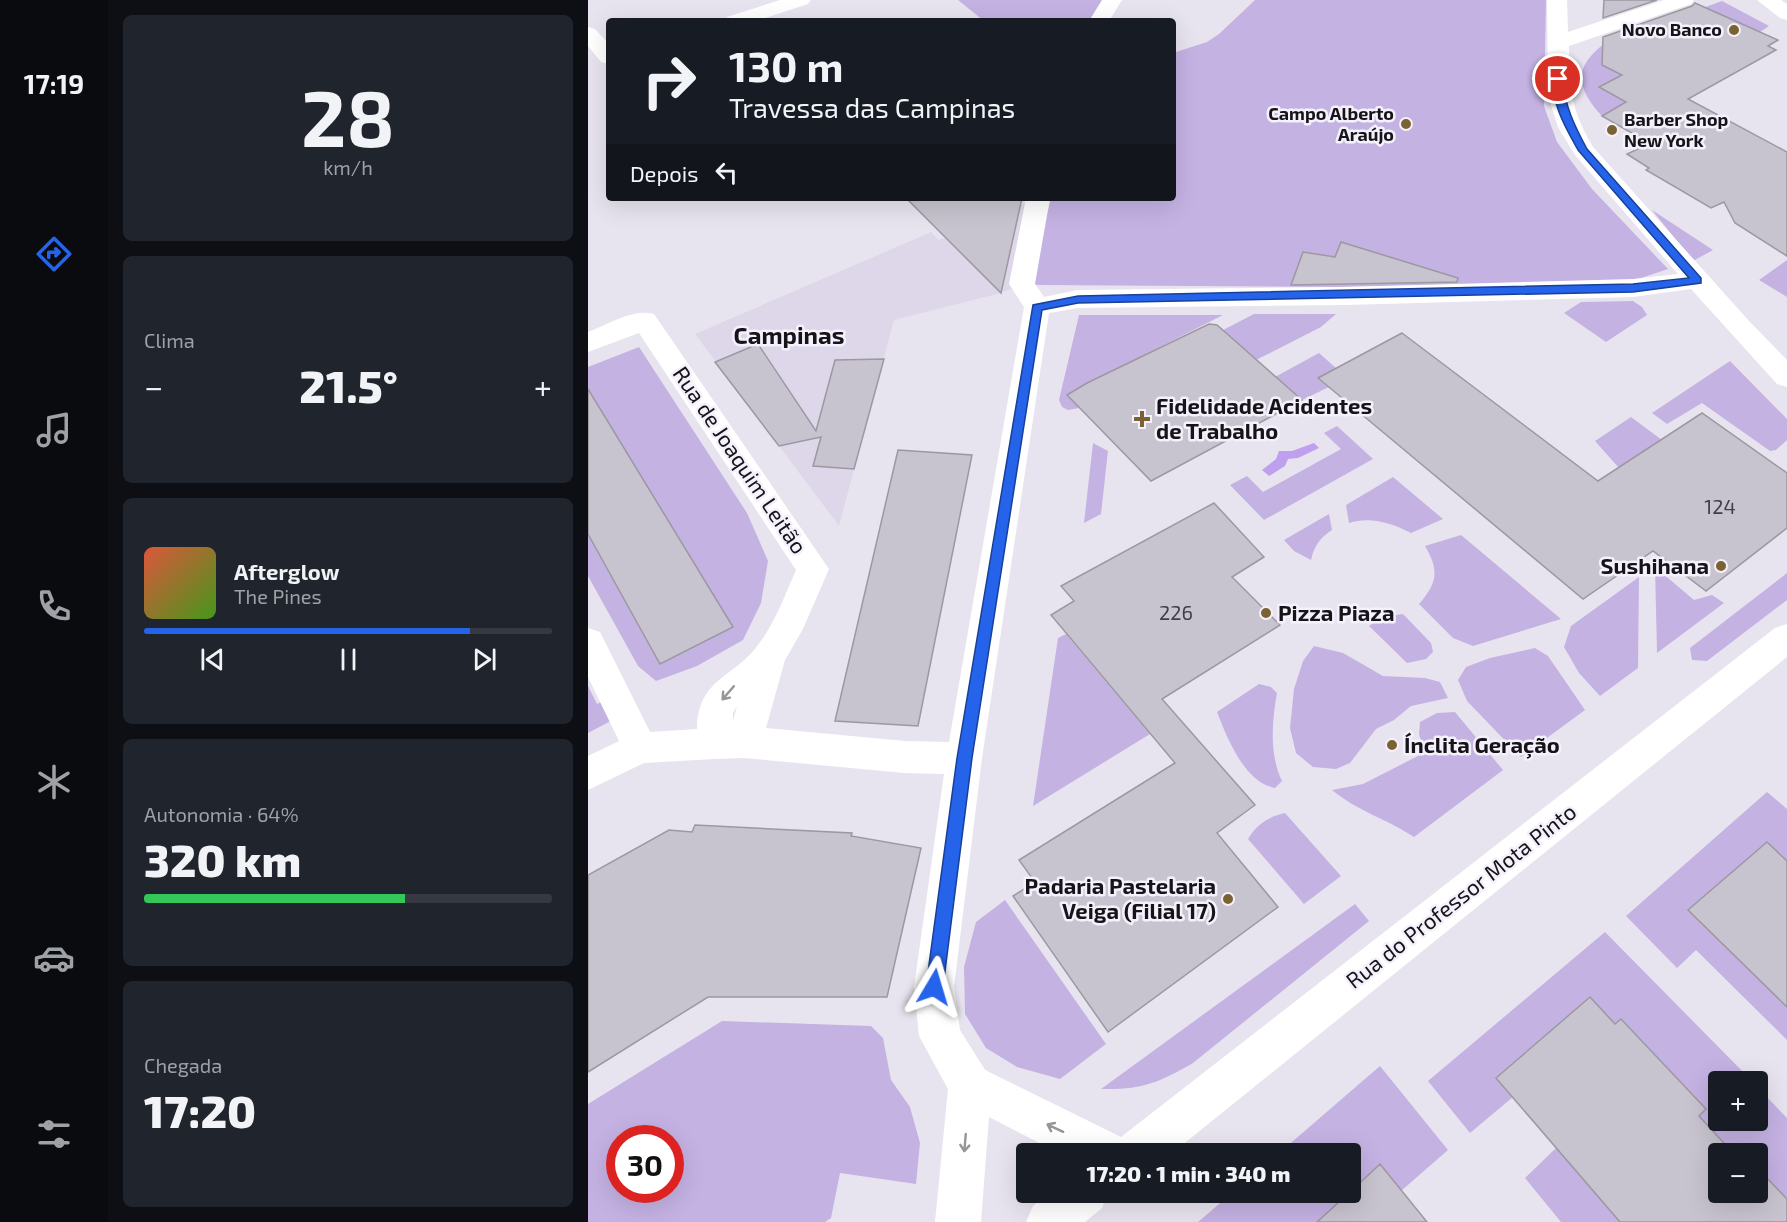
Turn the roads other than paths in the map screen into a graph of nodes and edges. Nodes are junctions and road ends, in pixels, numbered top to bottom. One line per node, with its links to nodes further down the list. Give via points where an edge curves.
1 (801, 0): 7 (street)
2 (1112, 0): 8 (street)
3 (1557, 0): 10 (street)
4 (1684, 0): 10 (street)
5 (1767, 0): 6 (street)
6 (1787, 14)
7 (744, 18)
8 (1101, 18)
9 (589, 36): 11 (street)
10 (1557, 43): 15 (street, via 1559,96 1583,150)
11 (606, 56)
12 (606, 60): 13 (street)
13 (588, 67)
14 (1037, 201): 16 (street, via 1022,284)
15 (1697, 280): 16 (street, via 1633,288 1078,299); 18 (street)
16 (1037, 308): 23 (street)
17 (588, 343): 21 (street, Rua de Joaquim Leitão, via 644,320 813,569)
18 (1787, 377)
19 (1787, 638): 27 (street, Rua do Professor Mota Pinto)
20 (588, 642): 22 (street)
21 (730, 743): 22 (street); 23 (street)
22 (640, 748): 24 (street)
23 (964, 758): 25 (street, via 934,987 940,1036)
24 (588, 774)
25 (970, 1085): 26 (street, one-way to 25); 29 (street, one-way to 29)
26 (1086, 1143)
27 (1150, 1143)
28 (1072, 1203): 30 (street)
29 (958, 1222)
30 (1049, 1222)

